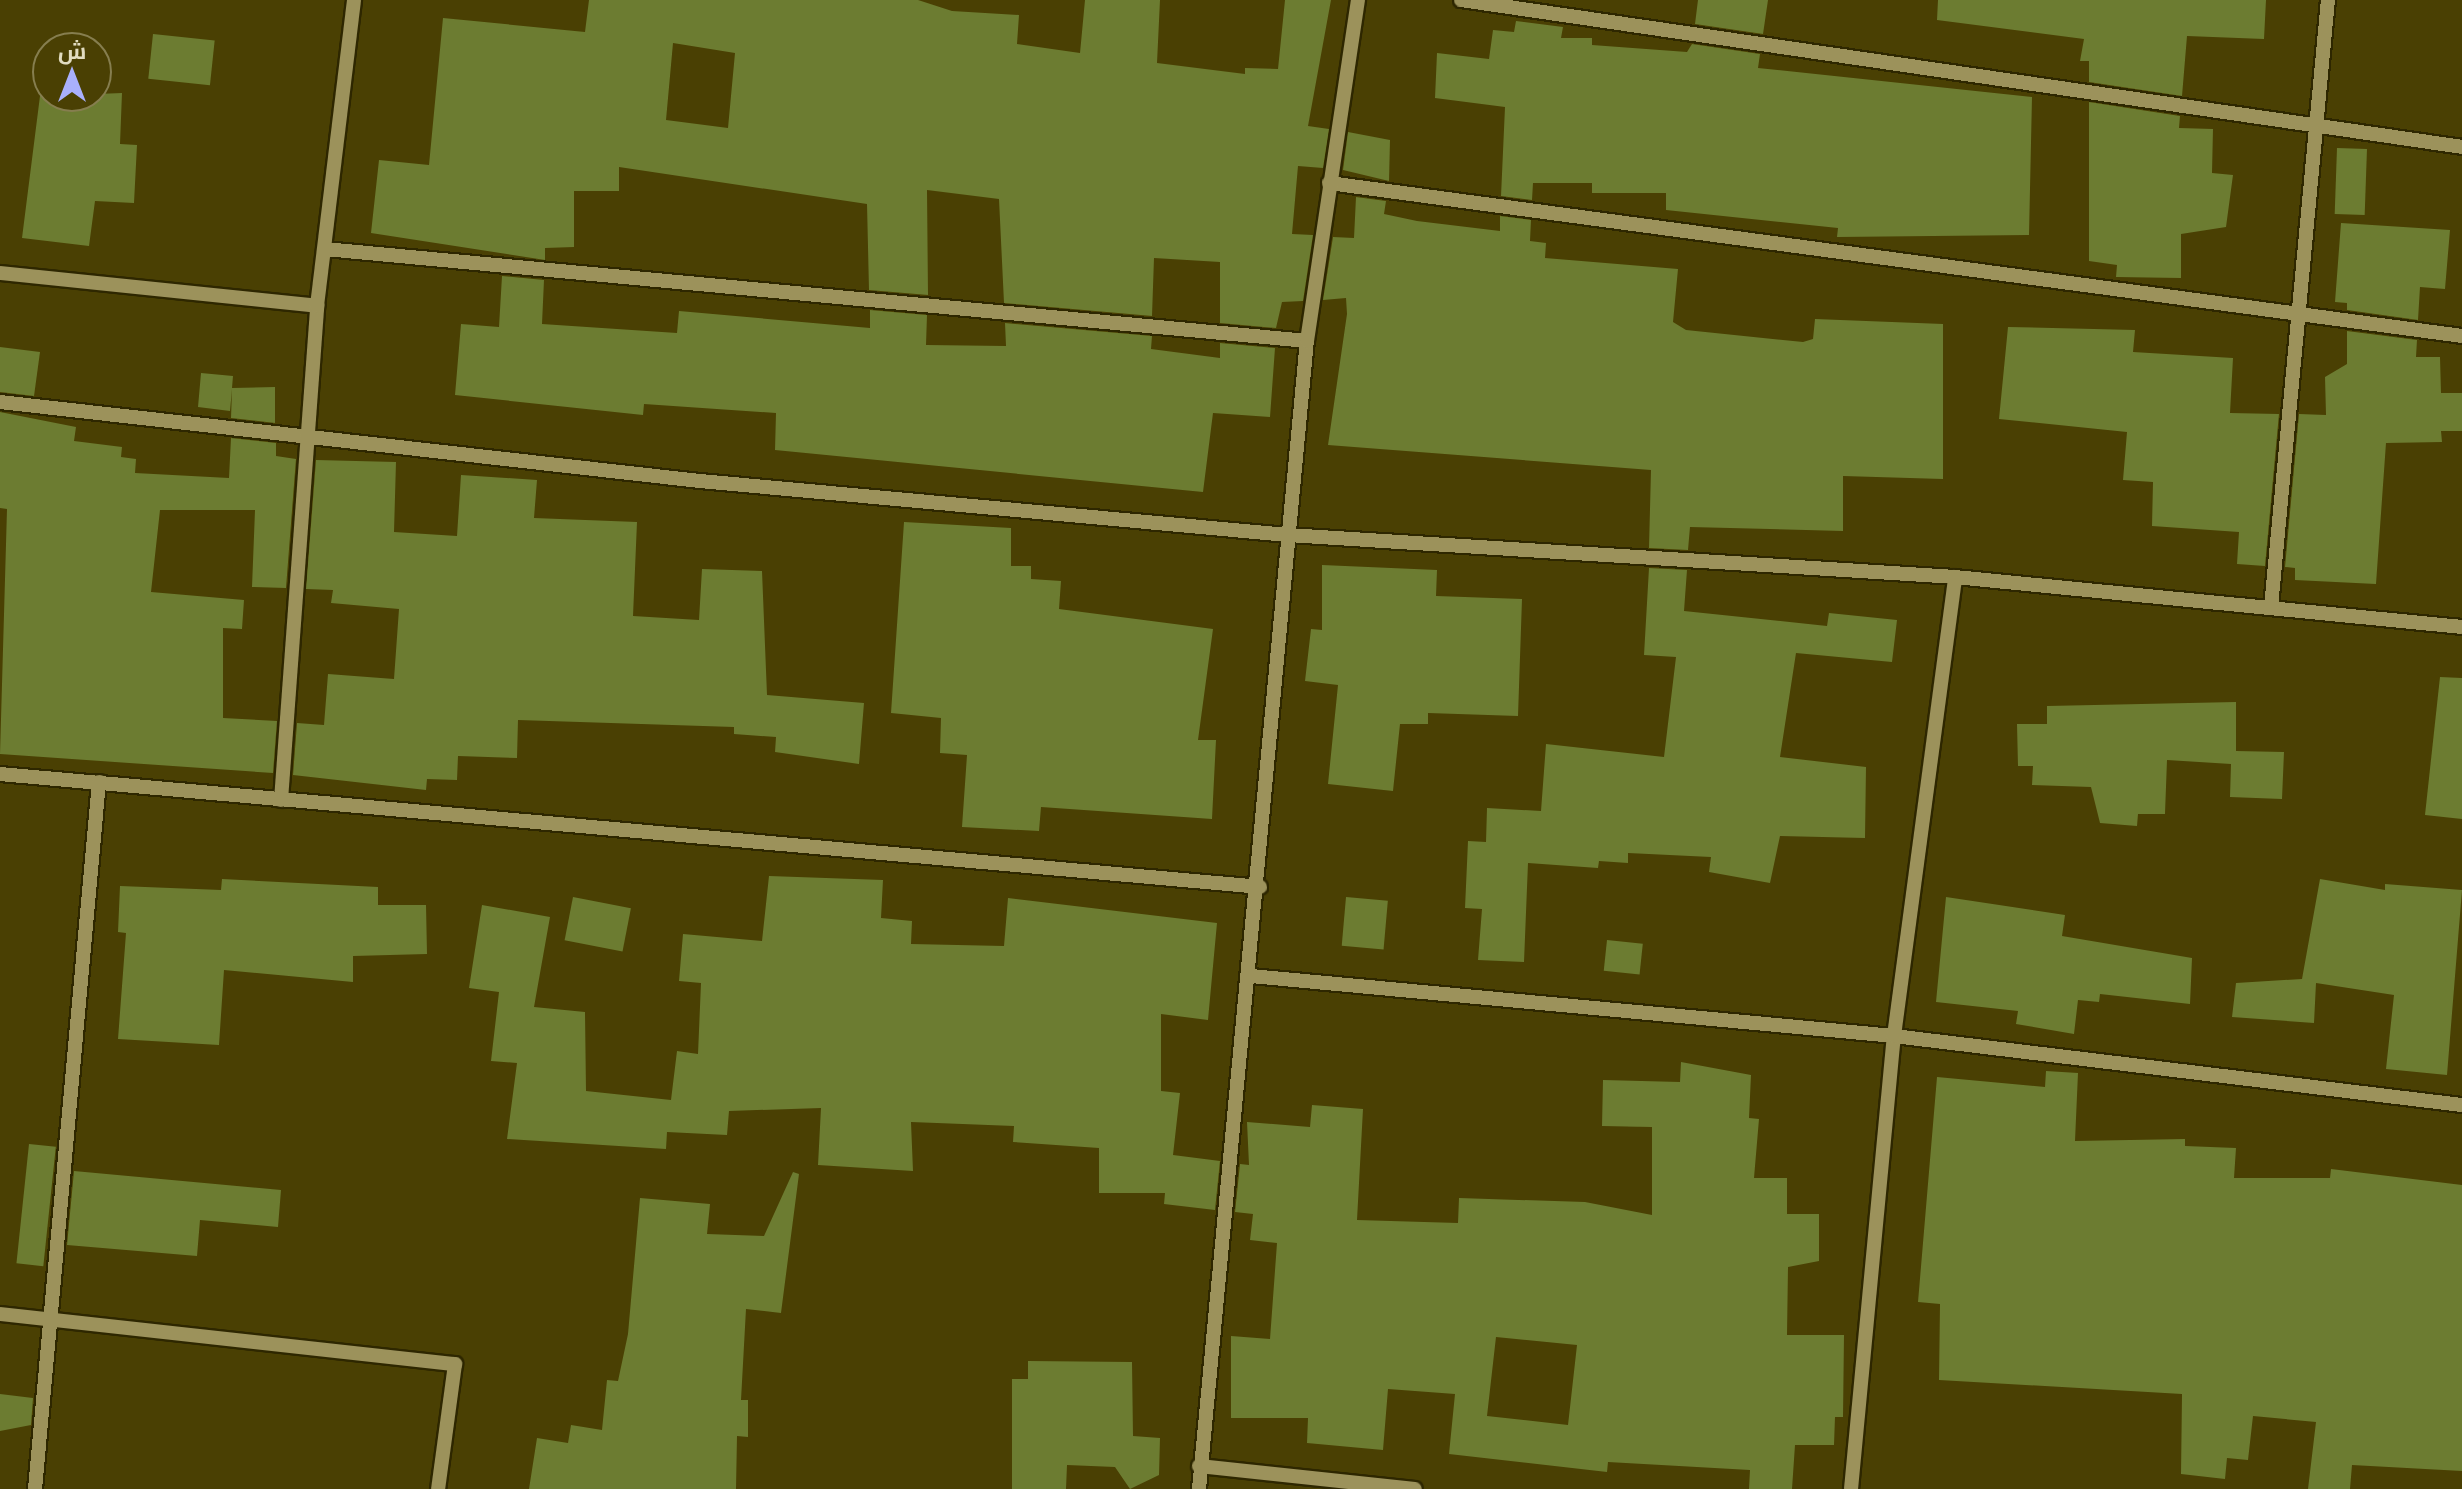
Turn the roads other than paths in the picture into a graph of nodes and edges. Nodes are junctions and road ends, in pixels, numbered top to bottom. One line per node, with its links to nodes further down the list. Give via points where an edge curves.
1 (354, 0): 8 (street)
2 (1358, 0): 7 (street)
3 (1461, 0): 5 (street)
4 (2328, 0): 5 (street)
5 (2317, 124): 6 (street); 11 (street)
6 (2462, 147)
7 (1329, 183): 11 (street); 13 (street)
8 (325, 249): 10 (street); 13 (street)
9 (0, 273): 10 (street)
10 (317, 306): 15 (street)
11 (2301, 316): 12 (street); 18 (street)
12 (2462, 336)
13 (1307, 341): 16 (street)
14 (0, 402): 15 (street)
15 (305, 435): 16 (street, via 700,481); 22 (street)
16 (1288, 535): 17 (street); 23 (street)
17 (1955, 577): 18 (street); 25 (street)
18 (2271, 607): 19 (street)
19 (2462, 627)
20 (0, 774): 21 (street)
21 (99, 782): 22 (street); 28 (street)
22 (281, 800): 23 (street)
23 (1260, 887): 24 (street)
24 (1251, 976): 25 (street); 29 (street)
25 (1894, 1036): 26 (street); 34 (street)
26 (2462, 1105)
27 (0, 1314): 28 (street)
28 (54, 1323): 30 (street); 31 (street, via 455,1364)
29 (1199, 1466): 32 (street); 33 (street)
30 (35, 1489)
31 (438, 1489)
32 (1199, 1489)
33 (1415, 1489)
34 (1851, 1489)

